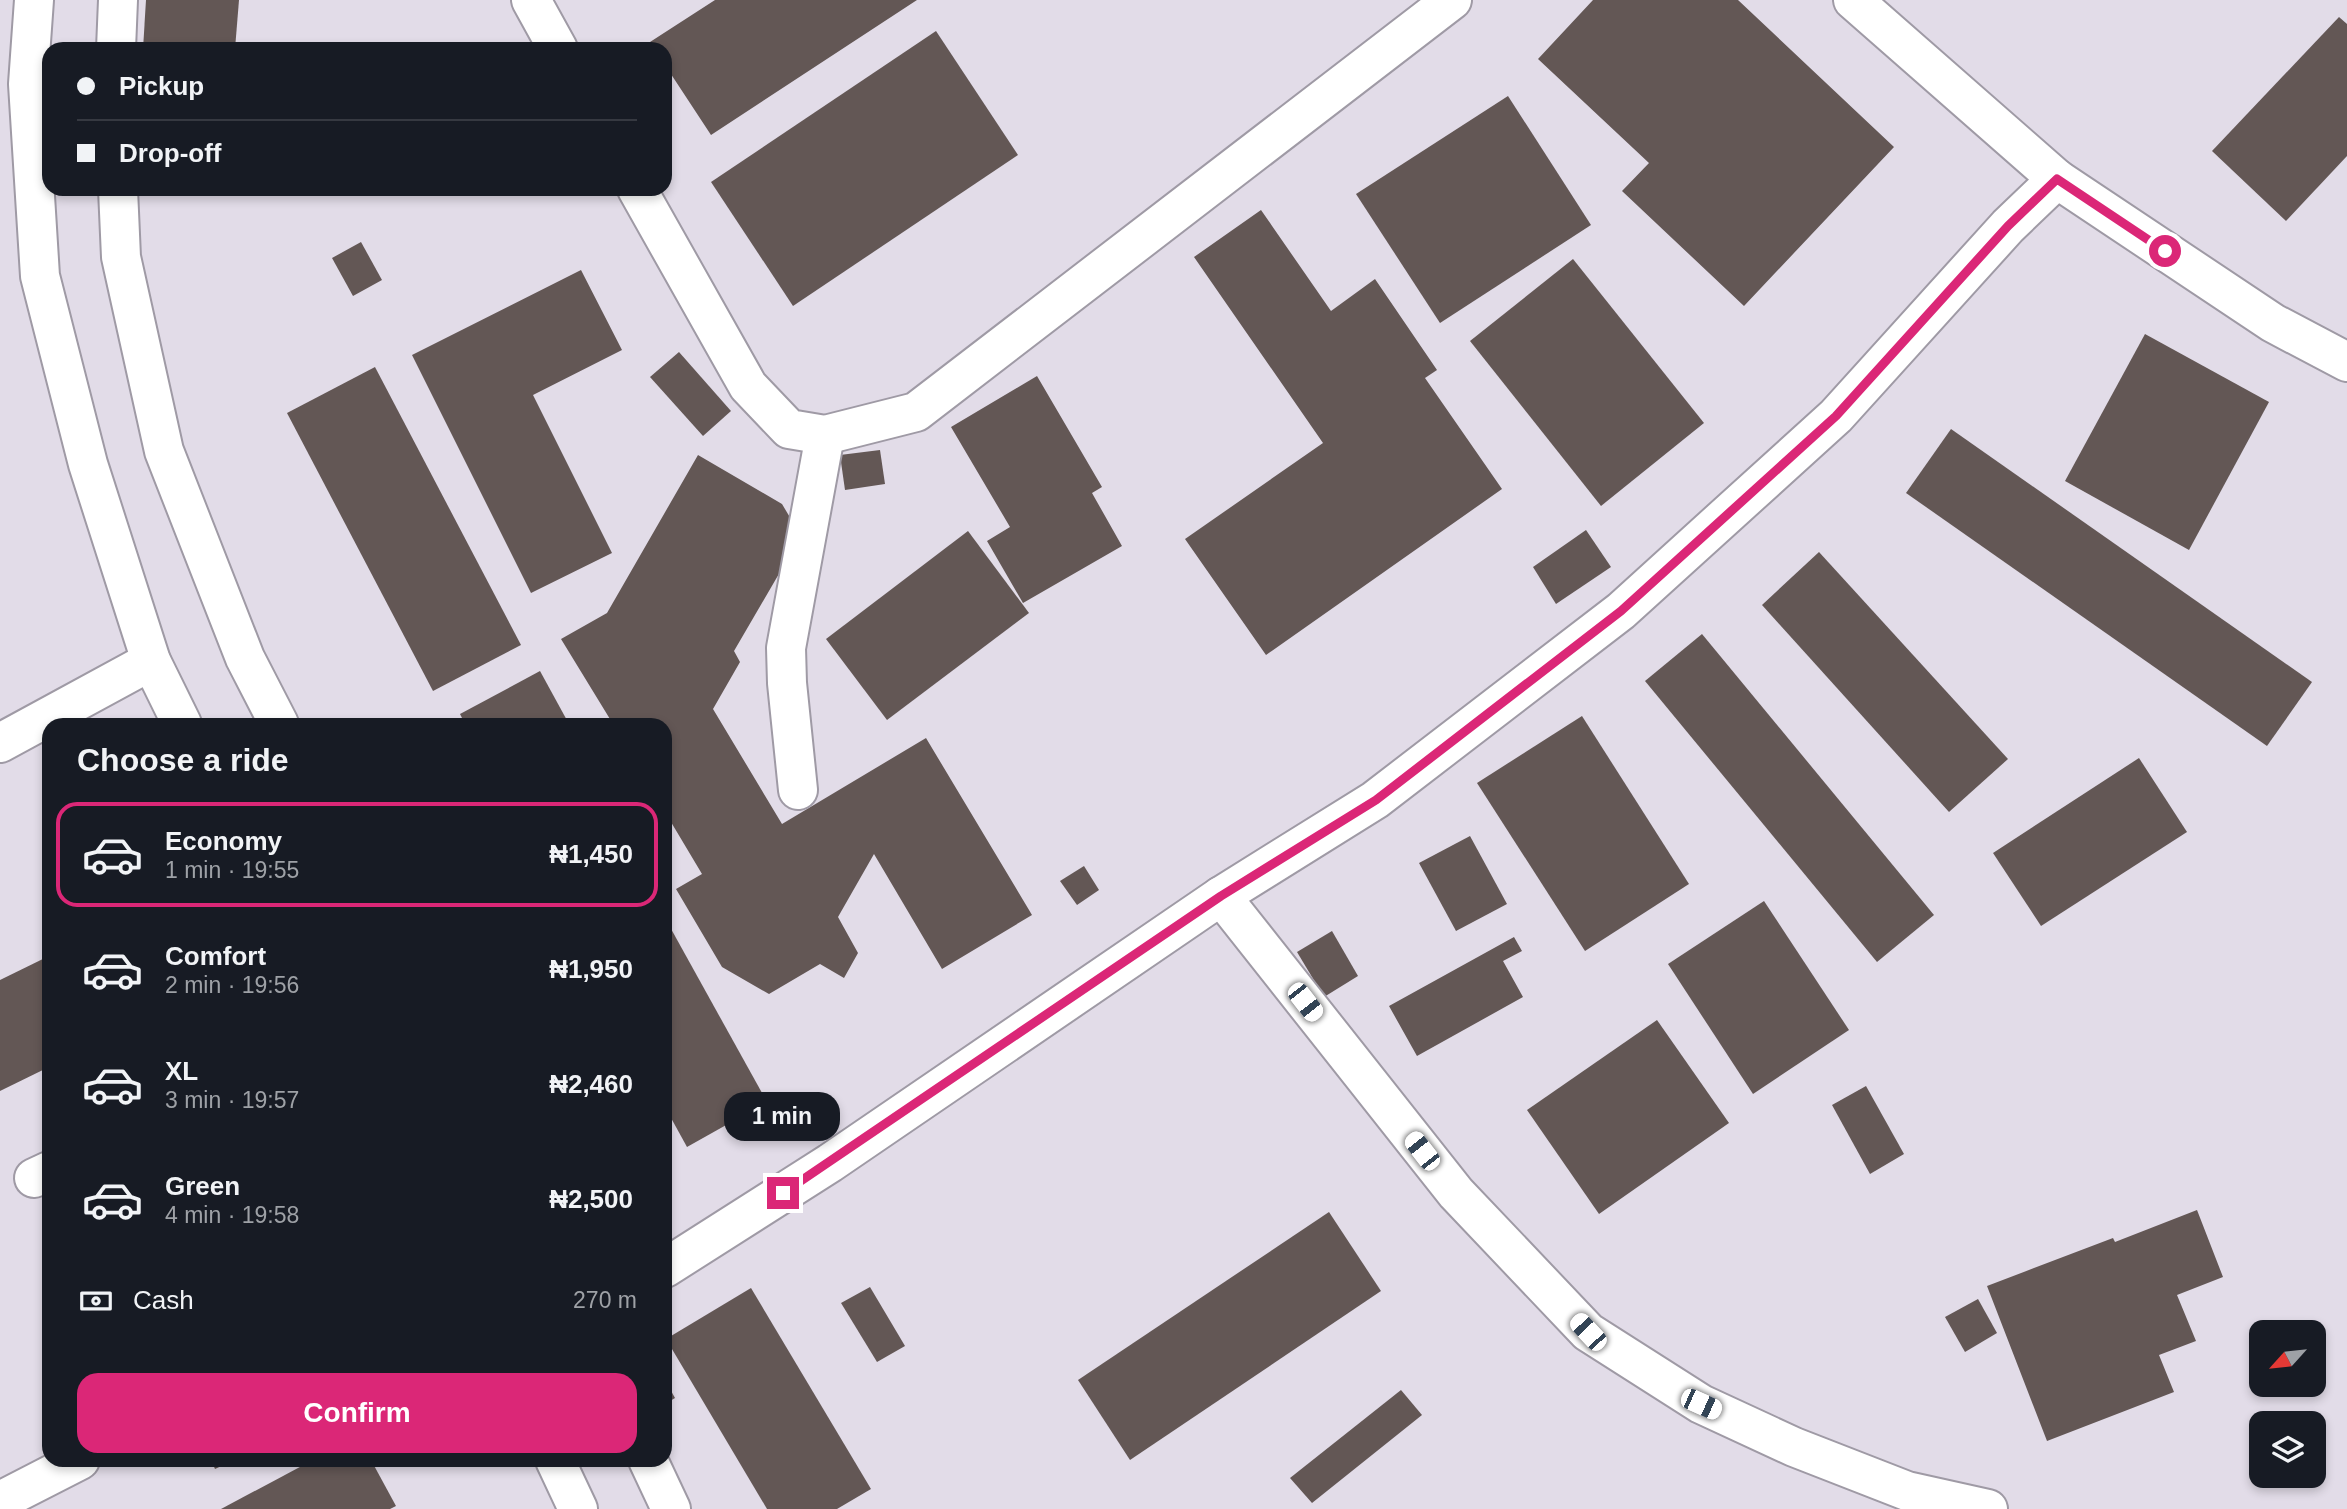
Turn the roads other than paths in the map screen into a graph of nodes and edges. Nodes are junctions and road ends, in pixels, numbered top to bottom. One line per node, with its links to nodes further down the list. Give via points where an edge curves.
1 (34, 0): 13 (street, via 28,84 40,276 88,464)
2 (118, 0): 6 (street)
3 (531, 0): 7 (street)
4 (1452, 0): 12 (street, via 916,412)
5 (1853, 0): 8 (street)
6 (116, 42)
7 (554, 42)
8 (2057, 179): 11 (street, via 2273,323); 20 (street, via 2008,226 1836,416 1621,611 1376,800)
9 (118, 196): 16 (street, via 121,257 163,451 245,658)
10 (641, 196): 12 (street, via 748,386 789,429)
11 (2347, 362)
12 (825, 435): 19 (street, via 786,648)
13 (151, 661): 14 (street); 15 (street)
14 (47, 718)
15 (179, 718)
16 (276, 718)
17 (42, 721): 18 (street)
18 (0, 744)
19 (798, 790)
20 (1221, 896): 21 (street, via 830,1163); 28 (street, via 1456,1193 1588,1332 1701,1404 1794,1447 1907,1491)
21 (672, 1264)
22 (66, 1467): 25 (street)
23 (558, 1467): 26 (street)
24 (651, 1467): 27 (street)
25 (0, 1501)
26 (578, 1509)
27 (671, 1509)
28 (1988, 1509)

